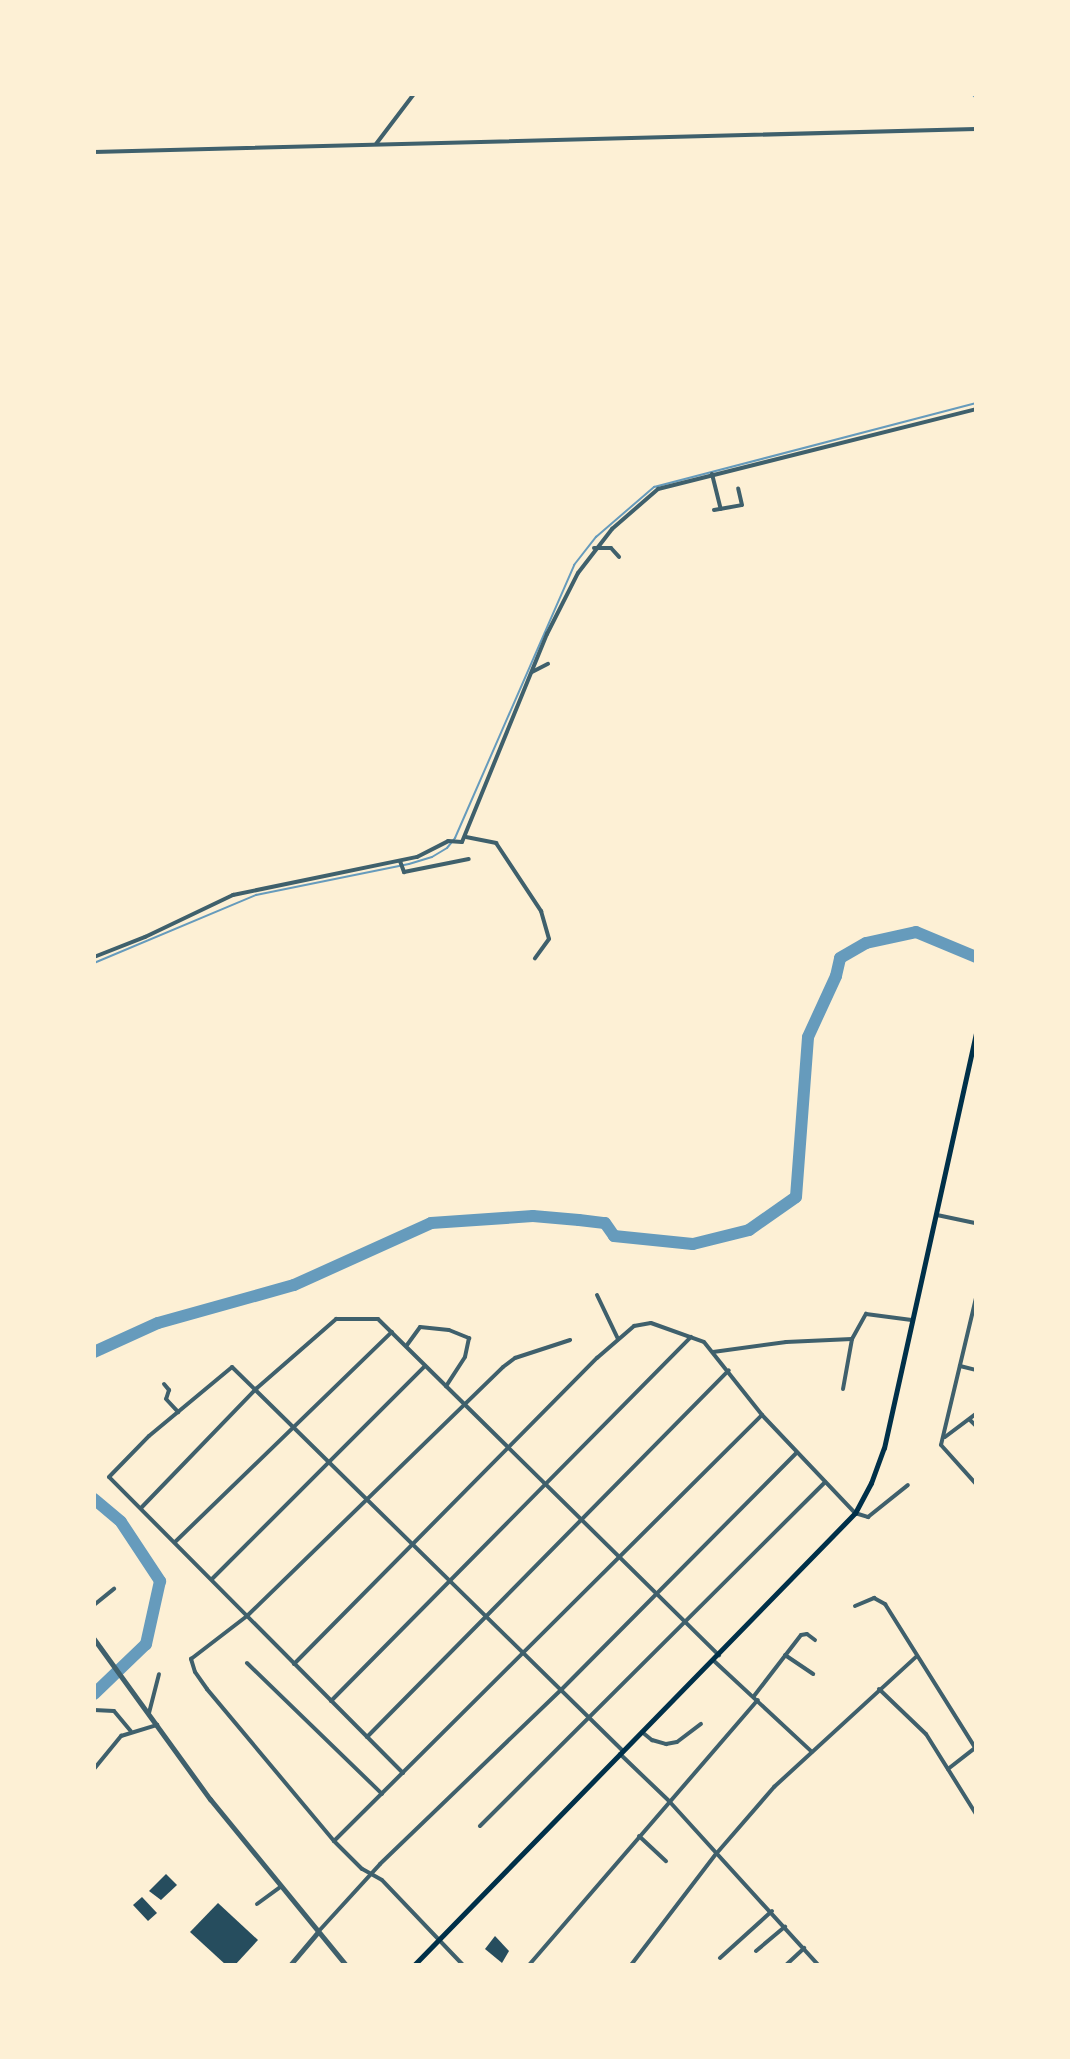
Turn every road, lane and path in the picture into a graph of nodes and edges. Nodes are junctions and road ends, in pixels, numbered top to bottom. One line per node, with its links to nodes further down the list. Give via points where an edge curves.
1 (414, 94): 3 (street)
2 (976, 129): 3 (street)
3 (376, 144): 4 (street)
4 (94, 152)
5 (976, 409): 6 (street)
6 (712, 474): 8 (street); 10 (street, via 658,489)
7 (738, 488): 8 (street, via 742,505)
8 (721, 509): 9 (street)
9 (714, 510)
10 (594, 548): 11 (street, via 611,548); 13 (street, via 566,594)
11 (619, 557)
12 (548, 664): 13 (street)
13 (532, 672): 14 (street)
14 (466, 837): 16 (street); 18 (street, via 496,843 541,911 549,939)
15 (469, 859): 16 (street, via 411,872 403,872)
16 (401, 864): 17 (street, via 233,895)
17 (94, 957)
18 (535, 958)
19 (975, 1037): 20 (main road)
20 (937, 1215): 21 (street); 24 (main road)
21 (976, 1223)
22 (597, 1295): 27 (street)
23 (976, 1298): 33 (street)
24 (912, 1320): 28 (street, via 866,1314); 57 (main road, via 884,1448)
25 (392, 1332): 30 (street); 38 (street, via 378,1319 341,1317); 45 (street)
26 (691, 1337): 27 (street, via 651,1323 634,1326); 31 (street); 53 (street)
27 (618, 1339): 48 (street)
28 (852, 1339): 31 (street); 39 (street)
29 (570, 1340): 40 (street, via 515,1358)
30 (407, 1345): 32 (street); 37 (street, via 425,1326 469,1338 465,1357)
31 (713, 1352): 34 (street)
32 (425, 1365): 37 (street); 50 (street)
33 (960, 1366): 35 (street); 47 (street)
34 (729, 1370): 43 (street); 58 (street)
35 (976, 1370)
36 (164, 1384): 41 (street, via 169,1390 166,1399)
37 (446, 1386): 40 (street)
38 (257, 1388): 41 (street, via 236,1367 230,1368); 45 (street); 56 (street)
39 (843, 1389)
40 (464, 1404): 48 (street); 55 (street)
41 (178, 1412): 56 (street, via 109,1477)
42 (976, 1414): 44 (street)
43 (762, 1415): 49 (street); 61 (street)
44 (970, 1420): 46 (street); 47 (street)
45 (294, 1424): 50 (street); 59 (street)
46 (976, 1426)
47 (943, 1439): 52 (street, via 942,1447)
48 (507, 1448): 53 (street); 60 (street)
49 (796, 1453): 51 (street); 65 (street)
50 (331, 1461): 55 (street); 62 (street)
51 (825, 1482): 57 (street); 70 (street)
52 (976, 1484)
53 (545, 1485): 58 (street); 63 (street)
54 (908, 1485): 57 (street, via 868,1517)
55 (367, 1497): 60 (street); 68 (street)
56 (141, 1508): 59 (street)
57 (855, 1513): 75 (main road)
58 (581, 1519): 61 (street); 69 (street)
59 (175, 1542): 62 (street)
60 (414, 1543): 63 (street); 78 (street)
61 (619, 1557): 65 (street); 73 (street)
62 (212, 1579): 68 (street)
63 (451, 1579): 69 (street); 84 (street)
64 (114, 1589): 66 (street)
65 (655, 1594): 70 (street); 82 (street)
66 (94, 1605)
67 (855, 1606): 76 (street, via 880,1599)
68 (247, 1616): 78 (street); 104 (street, via 191,1663)
69 (488, 1616): 73 (street); 92 (street)
70 (685, 1624): 75 (street); 87 (street)
71 (815, 1640): 74 (street, via 804,1633)
72 (96, 1642): 86 (street)
73 (525, 1653): 82 (street); 98 (street)
74 (785, 1655): 80 (street); 83 (street)
75 (716, 1657): 83 (street); 91 (main road)
76 (916, 1657): 81 (street); 93 (street)
77 (247, 1663): 99 (street)
78 (294, 1664): 84 (street)
79 (159, 1674): 86 (street)
80 (813, 1674)
81 (879, 1689): 95 (street); 97 (street, via 926,1734)
82 (561, 1690): 87 (street); 107 (street)
83 (756, 1698): 95 (street); 100 (street)
84 (331, 1701): 92 (street)
85 (94, 1710): 90 (street, via 114,1711)
86 (147, 1711): 89 (street)
87 (590, 1719): 94 (street); 102 (street)
88 (701, 1724): 91 (street, via 666,1744)
89 (158, 1725): 90 (street); 108 (street)
90 (131, 1731): 96 (street)
91 (642, 1732): 94 (main road)
92 (367, 1737): 98 (street)
93 (976, 1748): 97 (street)
94 (621, 1752): 100 (street); 113 (main road)
95 (812, 1752): 105 (street)
96 (94, 1769)
97 (948, 1769): 101 (street)
98 (403, 1773): 99 (street)
99 (382, 1794): 104 (street)
100 (669, 1801): 103 (street); 105 (street)
101 (976, 1814)
102 (480, 1826)
103 (639, 1836): 106 (street); 121 (street)
104 (334, 1841): 107 (street)
105 (716, 1854): 110 (street); 122 (street)
106 (666, 1861)
107 (374, 1875): 112 (street); 113 (street)
108 (280, 1887): 109 (street); 112 (street)
109 (257, 1904)
110 (772, 1911): 111 (street); 116 (street)
111 (785, 1926): 114 (street); 115 (street)
112 (318, 1932): 117 (street); 118 (street)
113 (438, 1939): 119 (main road); 120 (street)
114 (804, 1948): 123 (street); 124 (street)
115 (756, 1951)
116 (720, 1958)
117 (290, 1965)
118 (346, 1965)
119 (414, 1965)
120 (463, 1965)
121 (529, 1965)
122 (631, 1965)
123 (786, 1965)
124 (818, 1965)

